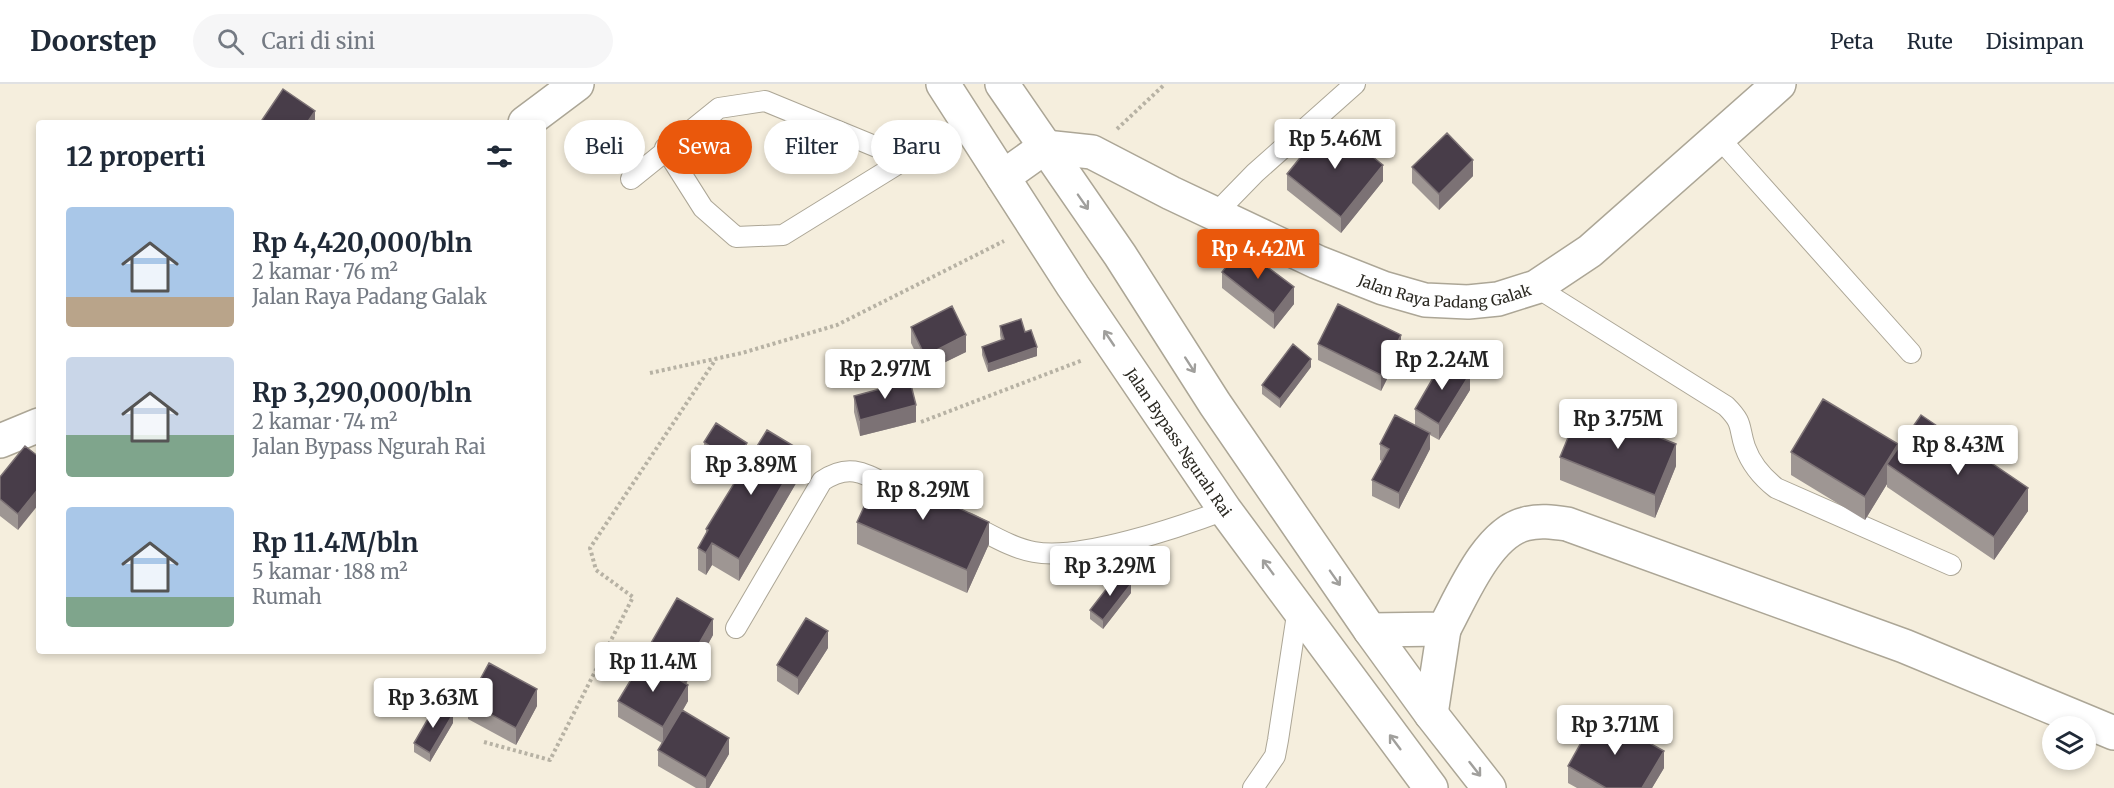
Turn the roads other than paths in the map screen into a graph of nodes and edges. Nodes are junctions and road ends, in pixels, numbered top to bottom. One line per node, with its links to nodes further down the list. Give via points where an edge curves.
1 (577, 84): 6 (main road)
2 (943, 84): 8 (main road, Jalan Bypass Ngurah Rai)
3 (1002, 84): 12 (main road)
4 (1355, 84): 18 (lane)
5 (1779, 84): 10 (main road, Jalan Raya Padang Galak)
6 (529, 120)
7 (703, 120): 11 (lane, via 719,108 765,101)
8 (968, 124): 9 (lane); 16 (main road, Jalan Bypass Ngurah Rai)
9 (962, 127)
10 (1719, 138): 19 (main road, Jalan Raya Padang Galak, via 1590,251); 20 (lane)
11 (871, 145)
12 (1045, 147): 16 (main road); 18 (main road, Jalan Raya Padang Galak, via 1092,152); 30 (main road, one-way to 30)
13 (657, 155): 17 (lane)
14 (681, 174): 15 (lane, via 703,208 736,237 783,235)
15 (882, 174)
16 (1004, 177): 24 (main road, Jalan Bypass Ngurah Rai, one-way to 16)
17 (631, 179)
18 (1215, 214): 19 (main road, Jalan Raya Padang Galak, via 1317,262 1425,300 1488,300)
19 (1536, 287): 26 (lane, via 1726,405 1742,425 1744,446 1753,463 1776,488)
20 (1911, 353)
21 (36, 426): 22 (main road)
22 (0, 441)
23 (915, 499): 28 (lane, via 853,470 842,470 822,481)
24 (1225, 510): 25 (lane, via 1176,529 1050,554 1018,546); 27 (main road, Jalan Bypass Ngurah Rai, one-way to 24)
25 (946, 513)
26 (1951, 565)
27 (1298, 608): 33 (lane, via 1275,756); 34 (main road, Jalan Bypass Ngurah Rai, one-way to 27)
28 (736, 628)
29 (1444, 629): 30 (main road); 31 (main road); 32 (main road, via 1490,548 1523,524 1568,524 1904,646)
30 (1371, 630): 31 (main road)
31 (1431, 714): 35 (main road, one-way to 35)
32 (2114, 733)
33 (1253, 788)
34 (1431, 788)
35 (1490, 788)

